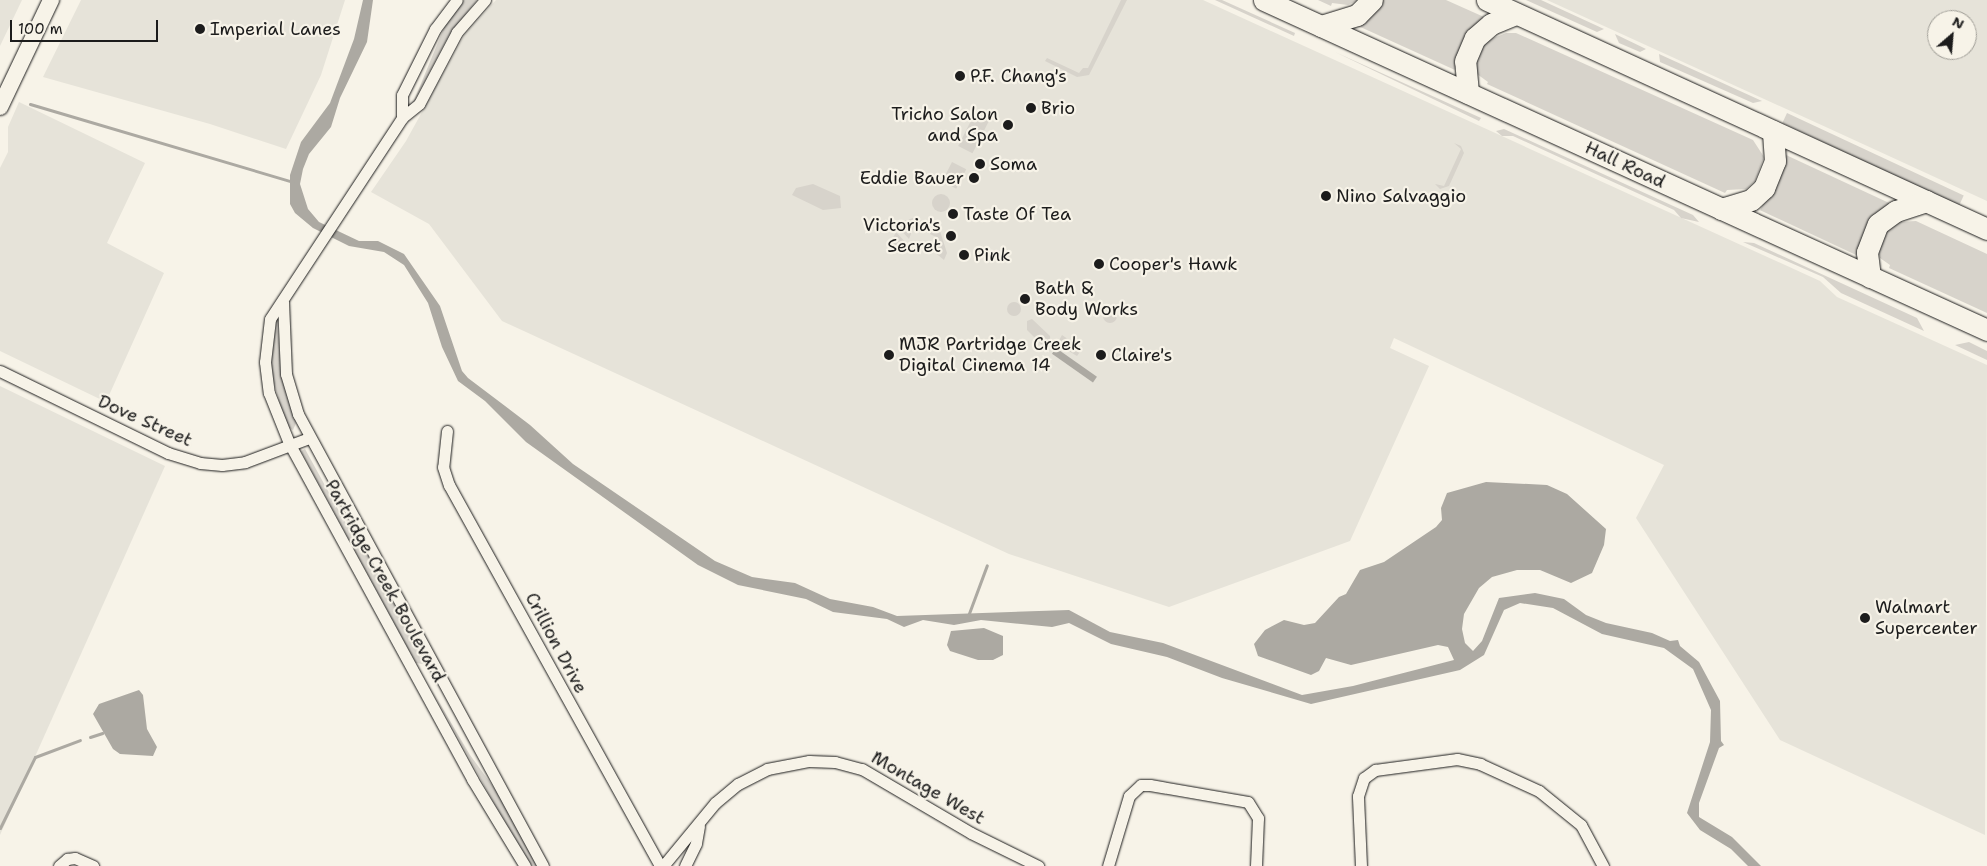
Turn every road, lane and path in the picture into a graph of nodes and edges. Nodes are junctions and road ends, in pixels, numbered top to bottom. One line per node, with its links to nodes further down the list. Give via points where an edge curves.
1 (51, 0): 10 (main road)
2 (456, 0): 11 (street, via 435,29 402,95)
3 (485, 0): 11 (street, Partridge Creek Boulevard, via 457,32 419,104)
4 (1264, 0): 8 (highway, Hall Road)
5 (1372, 0): 8 (highway, via 1357,15)
6 (1487, 0): 7 (highway)
7 (1516, 14): 9 (highway, via 1491,24 1475,38 1465,62); 12 (highway)
8 (1321, 26): 9 (highway, Hall Road)
9 (1468, 94): 14 (highway, Hall Road)
10 (0, 107)
11 (402, 118): 17 (street, Partridge Creek Boulevard)
12 (1773, 131): 13 (highway); 14 (highway, via 1775,162 1764,188 1751,200)
13 (1926, 201): 15 (highway); 16 (highway, via 1896,210 1878,224 1867,252)
14 (1721, 209): 16 (highway, Hall Road)
15 (1987, 229)
16 (1870, 277): 18 (highway, Hall Road)
17 (283, 302): 21 (street, Partridge Creek Boulevard, via 286,374 293,401); 22 (street, Partridge Creek Boulevard, via 270,319 265,362 269,393)
18 (1987, 330)
19 (0, 371): 22 (street, Dove Street, via 168,453 200,463 245,462)
20 (447, 431): 28 (street, Crillion Drive, via 442,466 450,485)
21 (310, 438): 22 (street, Dove Street); 27 (street, Partridge Creek Boulevard)
22 (289, 443): 26 (street, Partridge Creek Boulevard, via 472,779)
23 (699, 826): 28 (street, Montage West); 29 (street, Montage West, via 696,843); 30 (street, Montage West, via 724,794 753,775 790,763 836,762 873,774 971,834)
24 (63, 863): 25 (street, via 75,858)
25 (94, 866)
26 (525, 866)
27 (543, 866)
28 (661, 866)
29 (685, 866)
30 (1038, 866)
31 (1108, 866): 32 (street, via 1128,796 1141,785 1150,784 1248,802 1258,818)
32 (1256, 866)
33 (1362, 866): 34 (street, via 1358,796 1364,778 1375,770 1457,759 1480,764 1539,791 1581,825)
34 (1603, 866)

